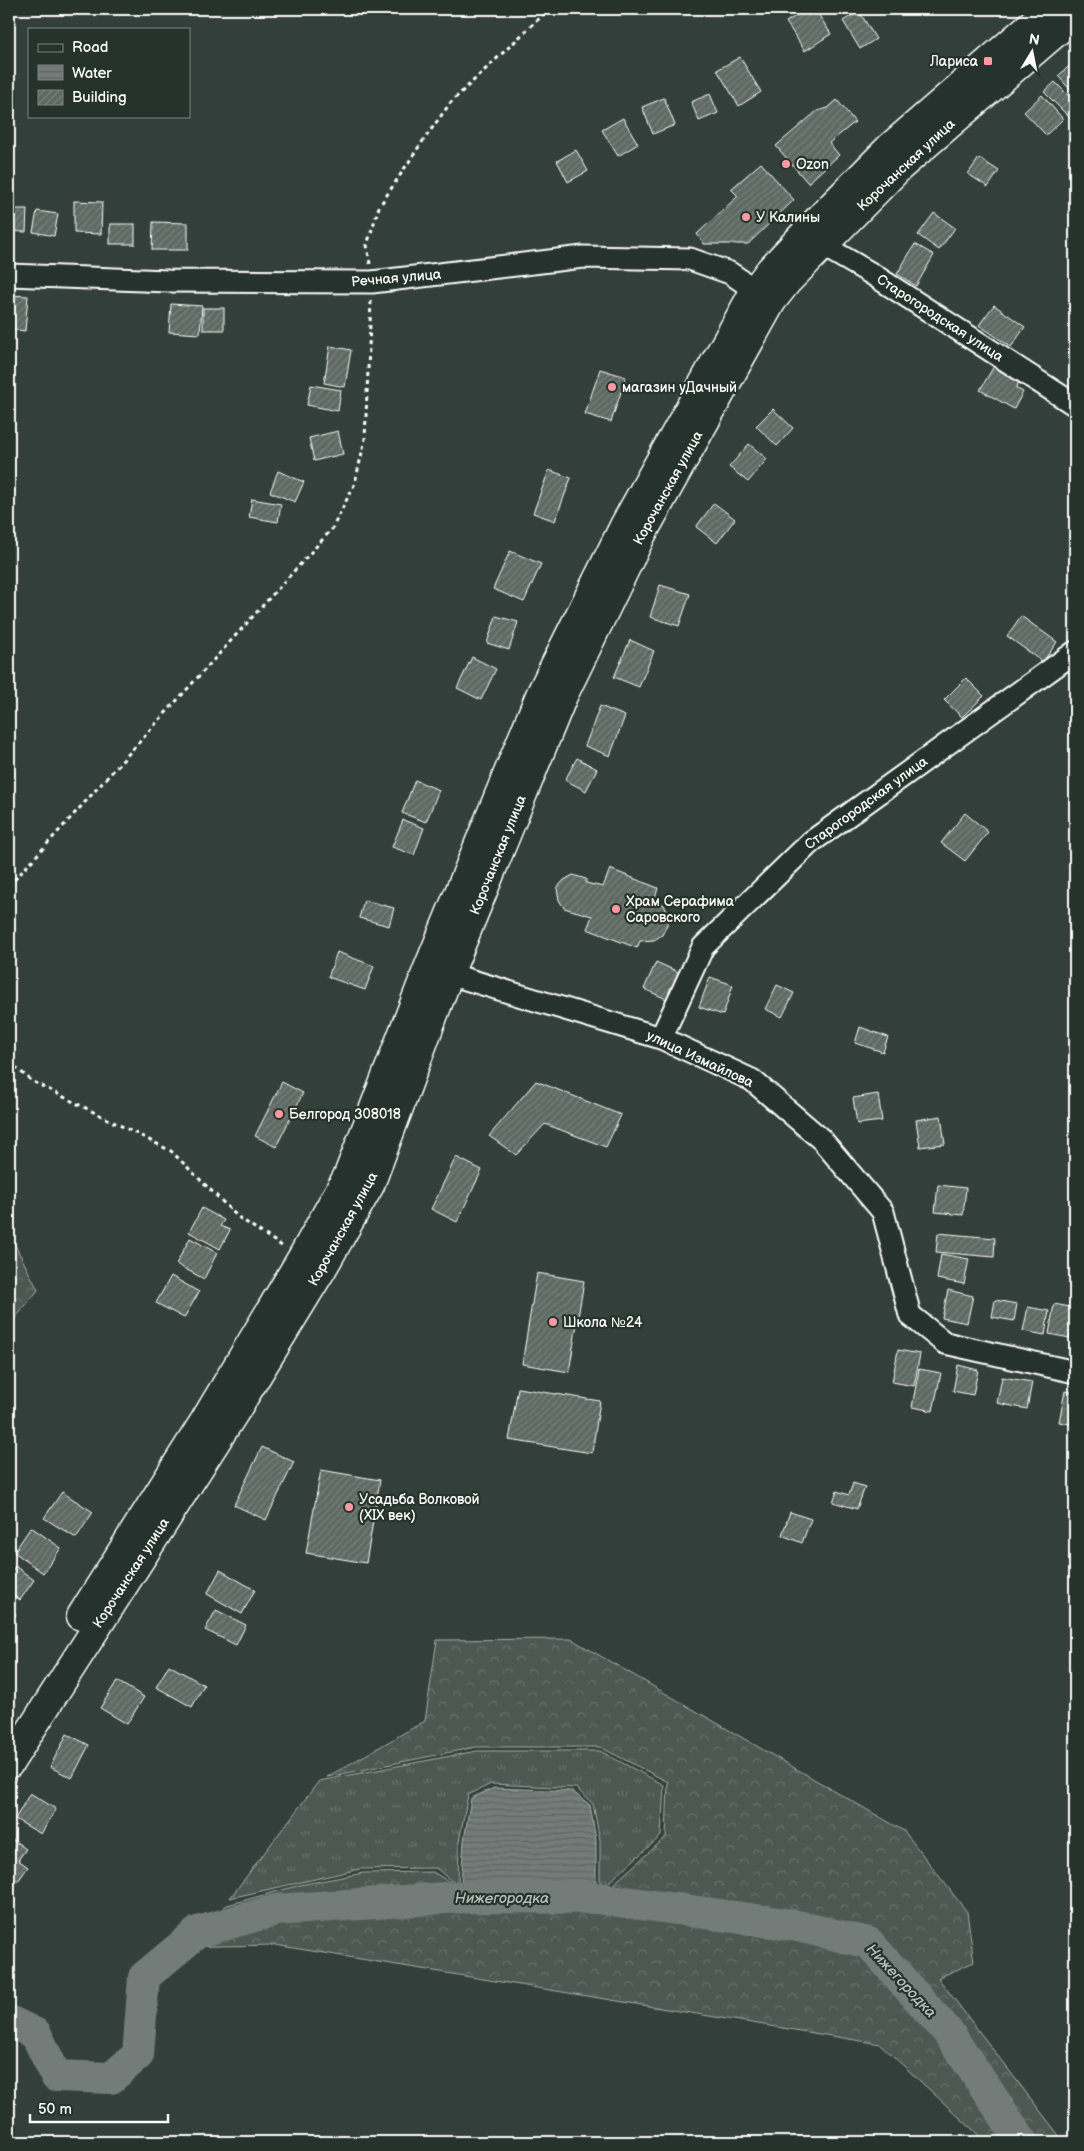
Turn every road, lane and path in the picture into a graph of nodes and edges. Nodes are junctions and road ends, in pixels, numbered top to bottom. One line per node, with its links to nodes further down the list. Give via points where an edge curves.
1 (549, 9): 6 (path, via 451,102 379,207 367,245)
2 (1049, 9): 4 (main road, Корочанская улица, via 890,147)
3 (1075, 16): 4 (main road, Корочанская улица)
4 (813, 240): 7 (main road, Корочанская улица, via 787,282); 8 (street, Старогородская улица, via 872,274)
5 (9, 275): 6 (street, Речная улица, via 168,281)
6 (372, 282): 7 (street, Речная улица, via 592,257 690,259 730,273); 10 (path, via 365,439 356,482 332,529)
7 (763, 296): 11 (main road, Корочанская улица, via 567,687)
8 (1075, 405)
9 (1075, 652): 12 (street, Старогородская улица, via 811,842 703,947)
10 (9, 886)
11 (439, 971): 12 (street, улица Измайлова); 16 (main road, Корочанская улица, via 348,1175 302,1259 205,1420); 17 (main road, Корочанская улица, via 370,1185 243,1398)
12 (661, 1038): 15 (street, улица Измайлова, via 752,1080 822,1140 883,1212 910,1315 945,1343)
13 (9, 1062): 14 (path, via 32,1081 171,1152 238,1217)
14 (289, 1250)
15 (1075, 1372)
16 (9, 1730)
17 (9, 1764)

